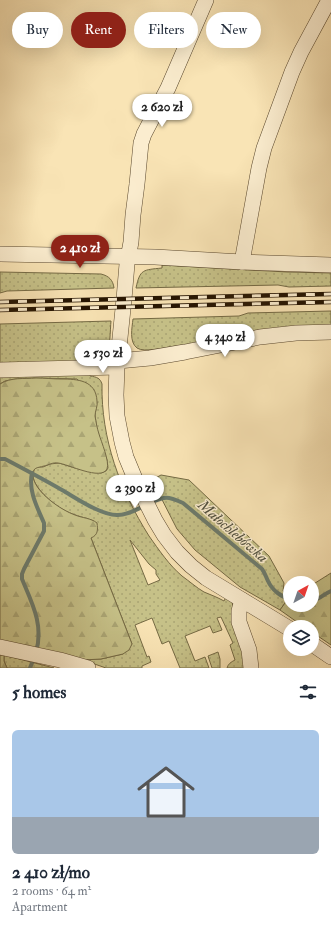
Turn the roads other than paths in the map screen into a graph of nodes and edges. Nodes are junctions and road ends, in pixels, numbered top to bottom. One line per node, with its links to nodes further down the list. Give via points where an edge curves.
1 (206, 0): 4 (street, via 141,143)
2 (329, 0): 5 (street, via 292,72 264,148)
3 (0, 254): 4 (street)
4 (128, 257): 5 (street); 8 (street)
5 (242, 262): 6 (street)
6 (331, 265)
7 (331, 332): 8 (street, via 260,337)
8 (118, 364): 9 (street); 10 (street, via 117,416 122,442 126,458 155,520 177,552 191,566)
9 (0, 370)
10 (242, 600): 11 (street); 16 (street, via 239,622 249,650)
11 (283, 625)
12 (0, 647): 15 (street)
13 (319, 649): 14 (street)
14 (331, 657)
15 (88, 668)
16 (251, 668)

